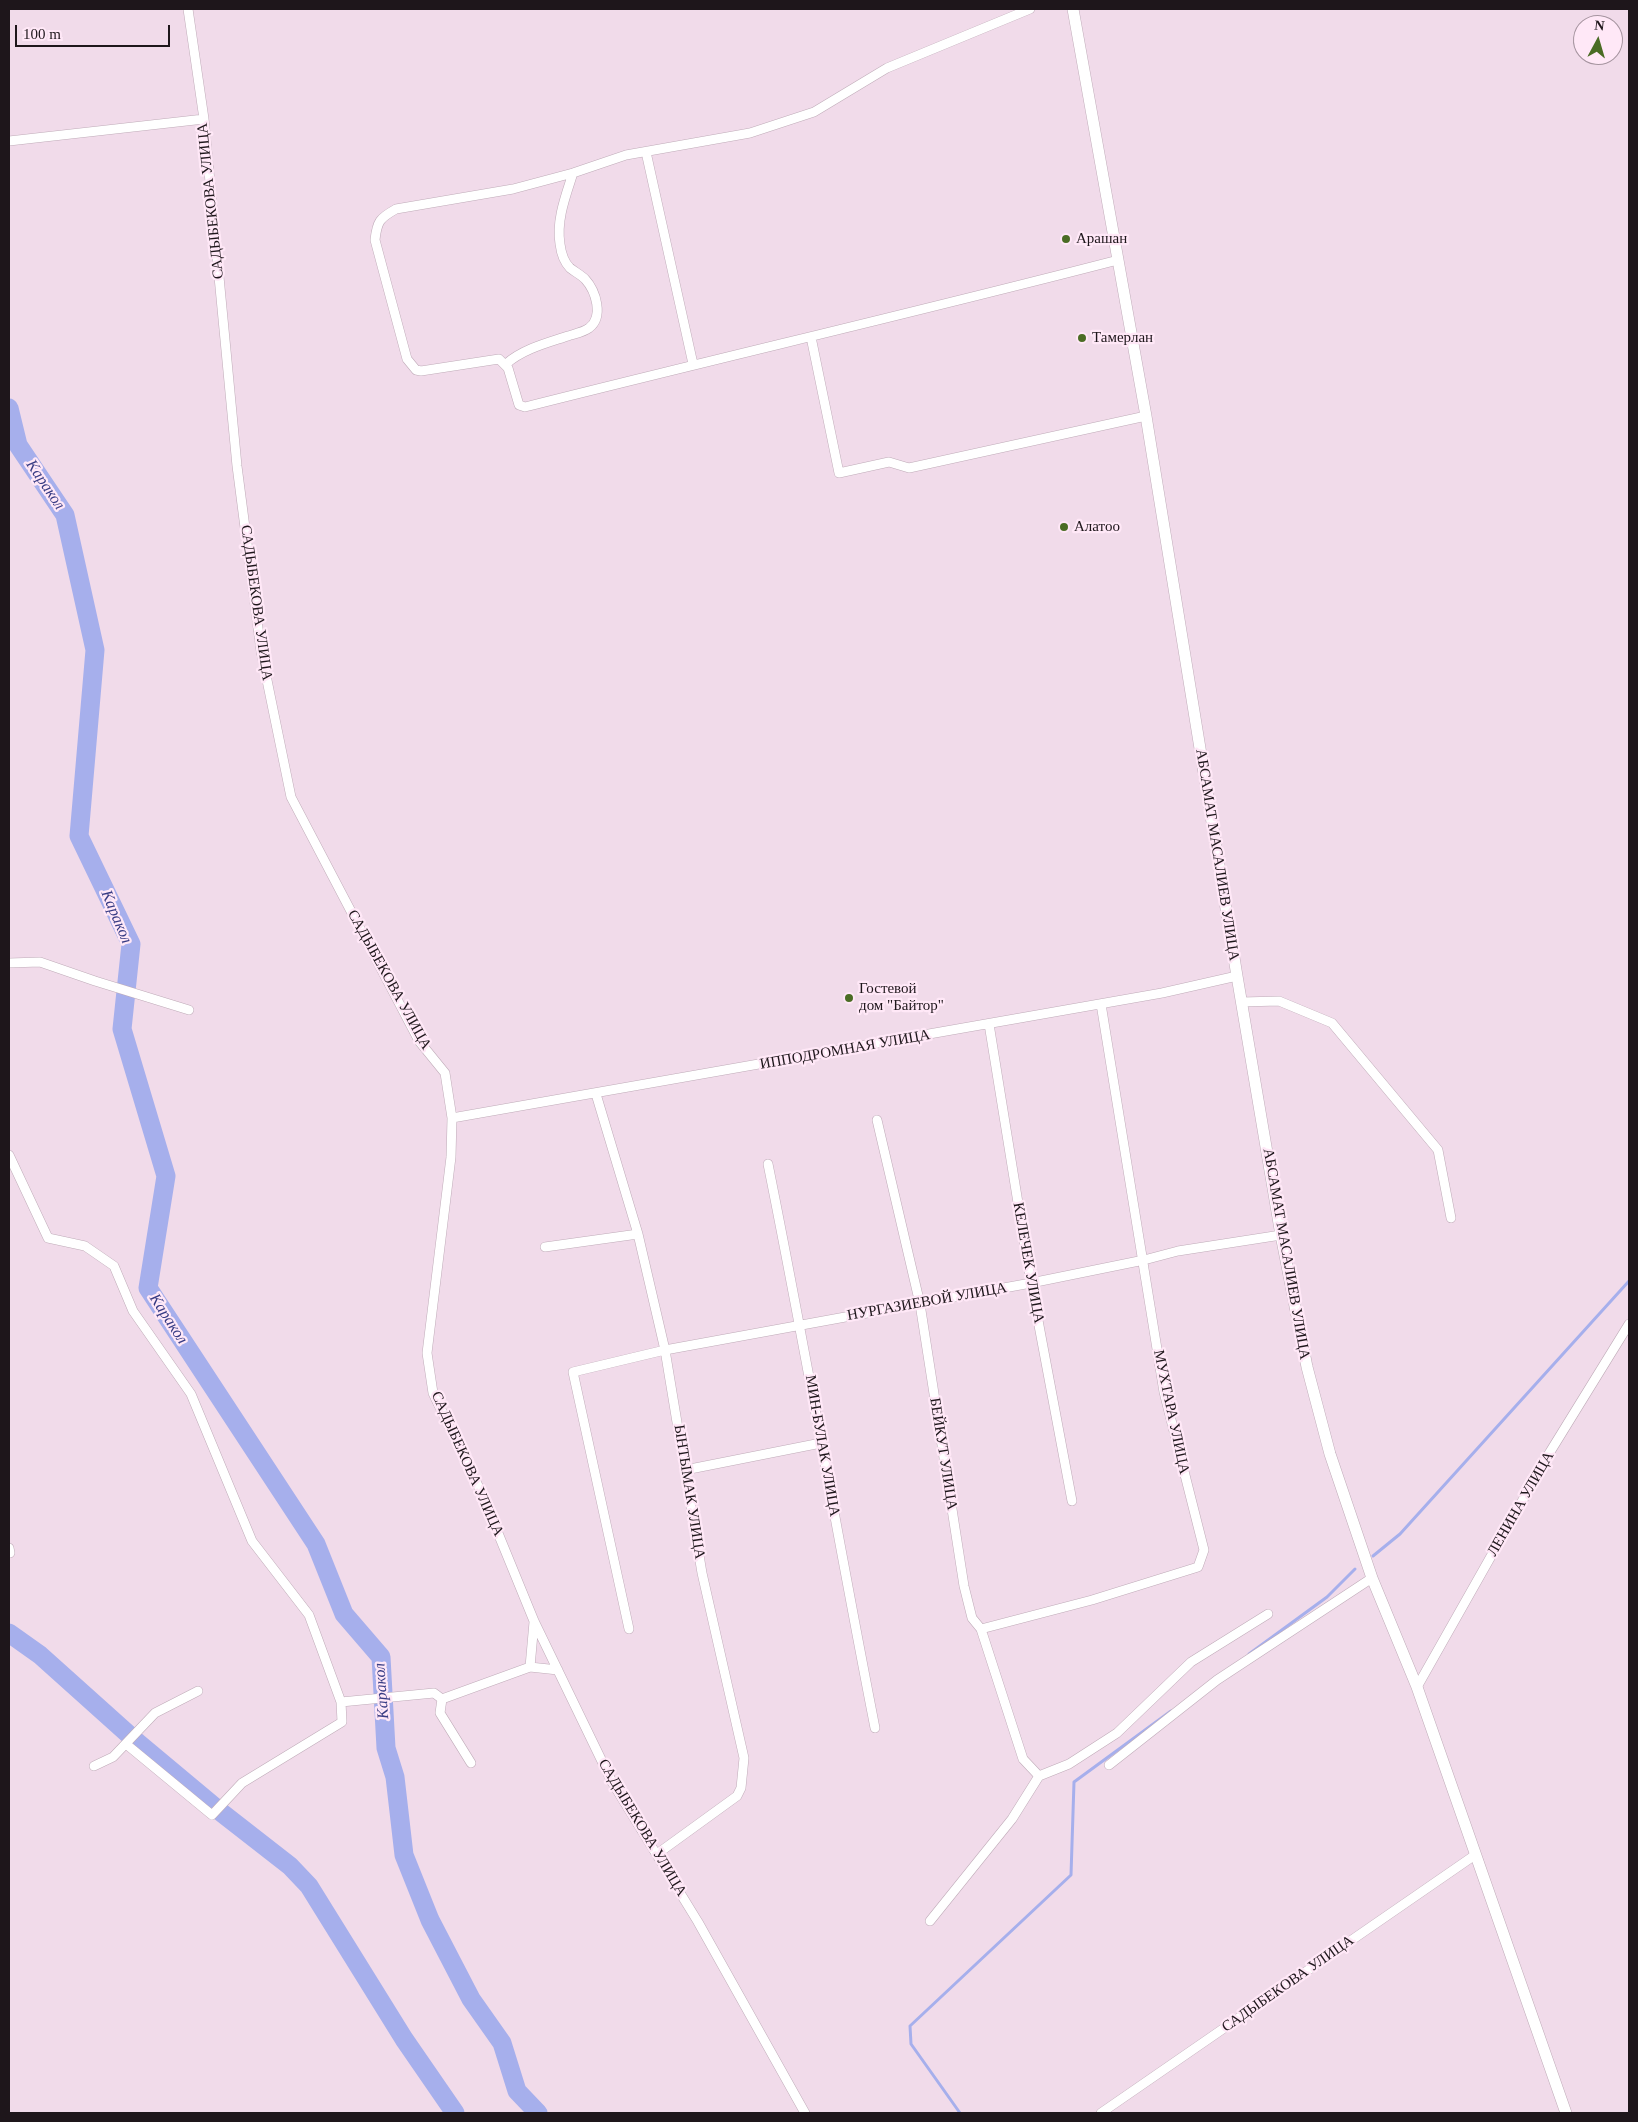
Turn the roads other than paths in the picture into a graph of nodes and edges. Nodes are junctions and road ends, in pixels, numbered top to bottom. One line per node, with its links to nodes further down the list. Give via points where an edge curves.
1 (188, 9): 4 (street, САДЫБЕКОВА УЛИЦА)
2 (1030, 9): 6 (street, via 888,68 814,112 750,132)
3 (1073, 9): 8 (street, АБСАМАТ МАСАЛИЕВ УЛИЦА)
4 (204, 119): 5 (street); 20 (street, САДЫБЕКОВА УЛИЦА, via 241,495 261,651 291,797 419,1041 445,1073)
5 (9, 141)
6 (646, 152): 7 (street); 11 (street)
7 (573, 173): 10 (street, via 561,212 560,242 569,267 593,290 596,316 588,329 543,344); 10 (street, via 513,189 396,209 381,217 376,227 375,240 407,359 412,366 421,372 494,358)
8 (1118, 260): 9 (street); 12 (street, АБСАМАТ МАСАЛИЕВ УЛИЦА)
9 (811, 336): 11 (street); 12 (street, via 839,473 889,462 910,468)
10 (506, 364): 11 (street, via 520,405 525,406)
11 (693, 364)
12 (1146, 416): 14 (street, АБСАМАТ МАСАЛИЕВ УЛИЦА)
13 (9, 963): 17 (street, via 40,962)
14 (1237, 976): 15 (street, АБСАМАТ МАСАЛИЕВ УЛИЦА); 16 (street, ИППОДРОМНАЯ УЛИЦА)
15 (1242, 1002): 24 (street, via 1278,1001 1332,1023 1438,1150); 26 (street, АБСАМАТ МАСАЛИЕВ УЛИЦА)
16 (1101, 1004): 18 (street, ИППОДРОМНАЯ УЛИЦА); 28 (street, МУХТАРА УЛИЦА)
17 (189, 1010)
18 (989, 1024): 19 (street, ИППОДРОМНАЯ УЛИЦА); 29 (street, КЕЛЕЧЕК УЛИЦА)
19 (596, 1094): 20 (street, ИППОДРОМНАЯ УЛИЦА); 25 (street, ЫНТЫМАК УЛИЦА)
20 (452, 1118): 39 (street, САДЫБЕКОВА УЛИЦА, via 451,1157 427,1353 433,1393 482,1494)
21 (877, 1120): 30 (street, БЕЙКУТ УЛИЦА)
22 (9, 1156): 47 (street, via 48,1238 85,1246 114,1266 133,1311 191,1394 252,1541 309,1616)
23 (768, 1164): 32 (street, МИН-БУЛАК УЛИЦА)
24 (1452, 1218)
25 (638, 1234): 27 (street); 33 (street, ЫНТЫМАК УЛИЦА)
26 (1281, 1236): 28 (street, НУРГАЗИЕВОЙ УЛИЦА, via 1178,1251); 37 (street, АБСАМАТ МАСАЛИЕВ УЛИЦА, via 1311,1384 1330,1454)
27 (545, 1247)
28 (1144, 1260): 29 (street, НУРГАЗИЕВОЙ УЛИЦА); 41 (street, МУХТАРА УЛИЦА, via 1164,1392 1204,1550 1198,1567)
29 (1031, 1283): 30 (street, НУРГАЗИЕВОЙ УЛИЦА); 36 (street, КЕЛЕЧЕК УЛИЦА)
30 (920, 1304): 32 (street, НУРГАЗИЕВОЙ УЛИЦА); 41 (street, БЕЙКУТ УЛИЦА, via 964,1586 972,1618)
31 (1629, 1324): 44 (street, ЛЕНИНА УЛИЦА, via 1550,1452)
32 (801, 1325): 33 (street, НУРГАЗИЕВОЙ УЛИЦА); 34 (street, МИН-БУЛАК УЛИЦА)
33 (665, 1350): 35 (street, ЫНТЫМАК УЛИЦА); 40 (street, НУРГАЗИЕВОЙ УЛИЦА, via 573,1372)
34 (821, 1443): 35 (street); 48 (street, МИН-БУЛАК УЛИЦА)
35 (685, 1470): 54 (street, ЫНТЫМАК УЛИЦА, via 702,1573 744,1758 737,1796)
36 (1072, 1501)
37 (1372, 1578): 44 (street, АБСАМАТ МАСАЛИЕВ УЛИЦА); 51 (street, via 1217,1680)
38 (1268, 1614): 53 (street, via 1192,1662 1117,1733 1069,1764)
39 (534, 1622): 42 (street); 43 (street, САДЫБЕКОВА УЛИЦА)
40 (629, 1629)
41 (982, 1629): 53 (street, БЕЙКУТ УЛИЦА, via 1023,1759)
42 (530, 1667): 43 (street); 46 (street)
43 (558, 1670): 54 (street, САДЫБЕКОВА УЛИЦА, via 612,1782)
44 (1418, 1687): 55 (street, АБСАМАТ МАСАЛИЕВ УЛИЦА)
45 (198, 1691): 49 (street, via 156,1713)
46 (442, 1699): 47 (street, via 434,1693); 50 (street, via 440,1713)
47 (341, 1702): 49 (street, via 342,1722 242,1783 212,1815)
48 (875, 1728)
49 (126, 1744): 52 (street, via 113,1757)
50 (471, 1763)
51 (1109, 1765)
52 (94, 1766)
53 (1039, 1776): 56 (street, via 1012,1819)
54 (657, 1854): 57 (street, САДЫБЕКОВА УЛИЦА)
55 (1475, 1855): 58 (street, САДЫБЕКОВА УЛИЦА); 59 (street, АБСАМАТ МАСАЛИЕВ УЛИЦА)
56 (930, 1921)
57 (805, 2113)
58 (1101, 2113)
59 (1566, 2113)

